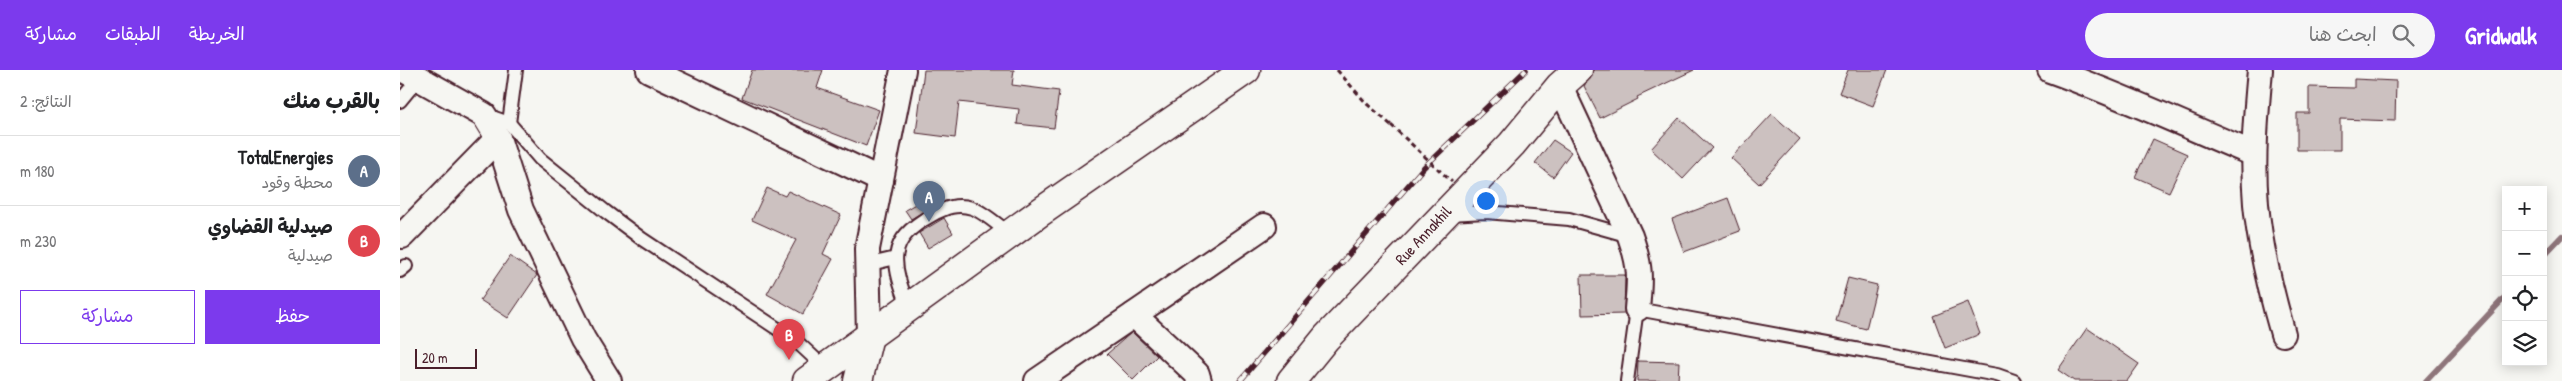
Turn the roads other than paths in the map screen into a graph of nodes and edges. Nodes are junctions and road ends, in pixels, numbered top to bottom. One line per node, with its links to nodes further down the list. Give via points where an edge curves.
1 (516, 70): 10 (lane)
2 (649, 70): 12 (street)
3 (903, 70): 12 (street)
4 (1246, 70): 15 (main road)
5 (2050, 70): 11 (street, via 2129,99 2186,127)
6 (2260, 70): 11 (street)
7 (411, 74): 9 (lane); 10 (street, via 484,115)
8 (1569, 78): 13 (main road, Rue Annakhil, via 1512,144); 17 (street)
9 (400, 101)
10 (503, 131): 16 (street); 26 (lane, via 642,239 796,341); 27 (street, via 521,210 583,339)
11 (2254, 154): 23 (street, via 2256,204 2270,286)
12 (881, 180): 19 (street)
13 (1442, 215): 17 (lane, via 1486,212 1569,219); 32 (main road, Rue Annakhil, via 1326,338)
14 (1264, 226): 22 (street)
15 (1010, 234): 18 (lane, via 972,208 948,206 914,225 903,236); 20 (main road)
16 (402, 236)
17 (1630, 236): 21 (street, via 1641,272)
18 (896, 258): 19 (lane); 20 (lane, via 896,272)
19 (866, 265): 24 (street)
20 (908, 308): 24 (main road)
21 (1637, 309): 33 (lane); 34 (lane, via 1997,375)
22 (1134, 314): 25 (street); 31 (street, via 1197,374)
23 (2283, 334)
24 (869, 336): 26 (main road); 28 (main road); 29 (main road)
25 (1063, 374): 30 (street)
26 (816, 375)
27 (609, 381)
28 (858, 381)
29 (878, 381)
30 (1037, 381)
31 (1199, 381)
32 (1291, 381)
33 (1627, 381)
34 (2014, 381)

